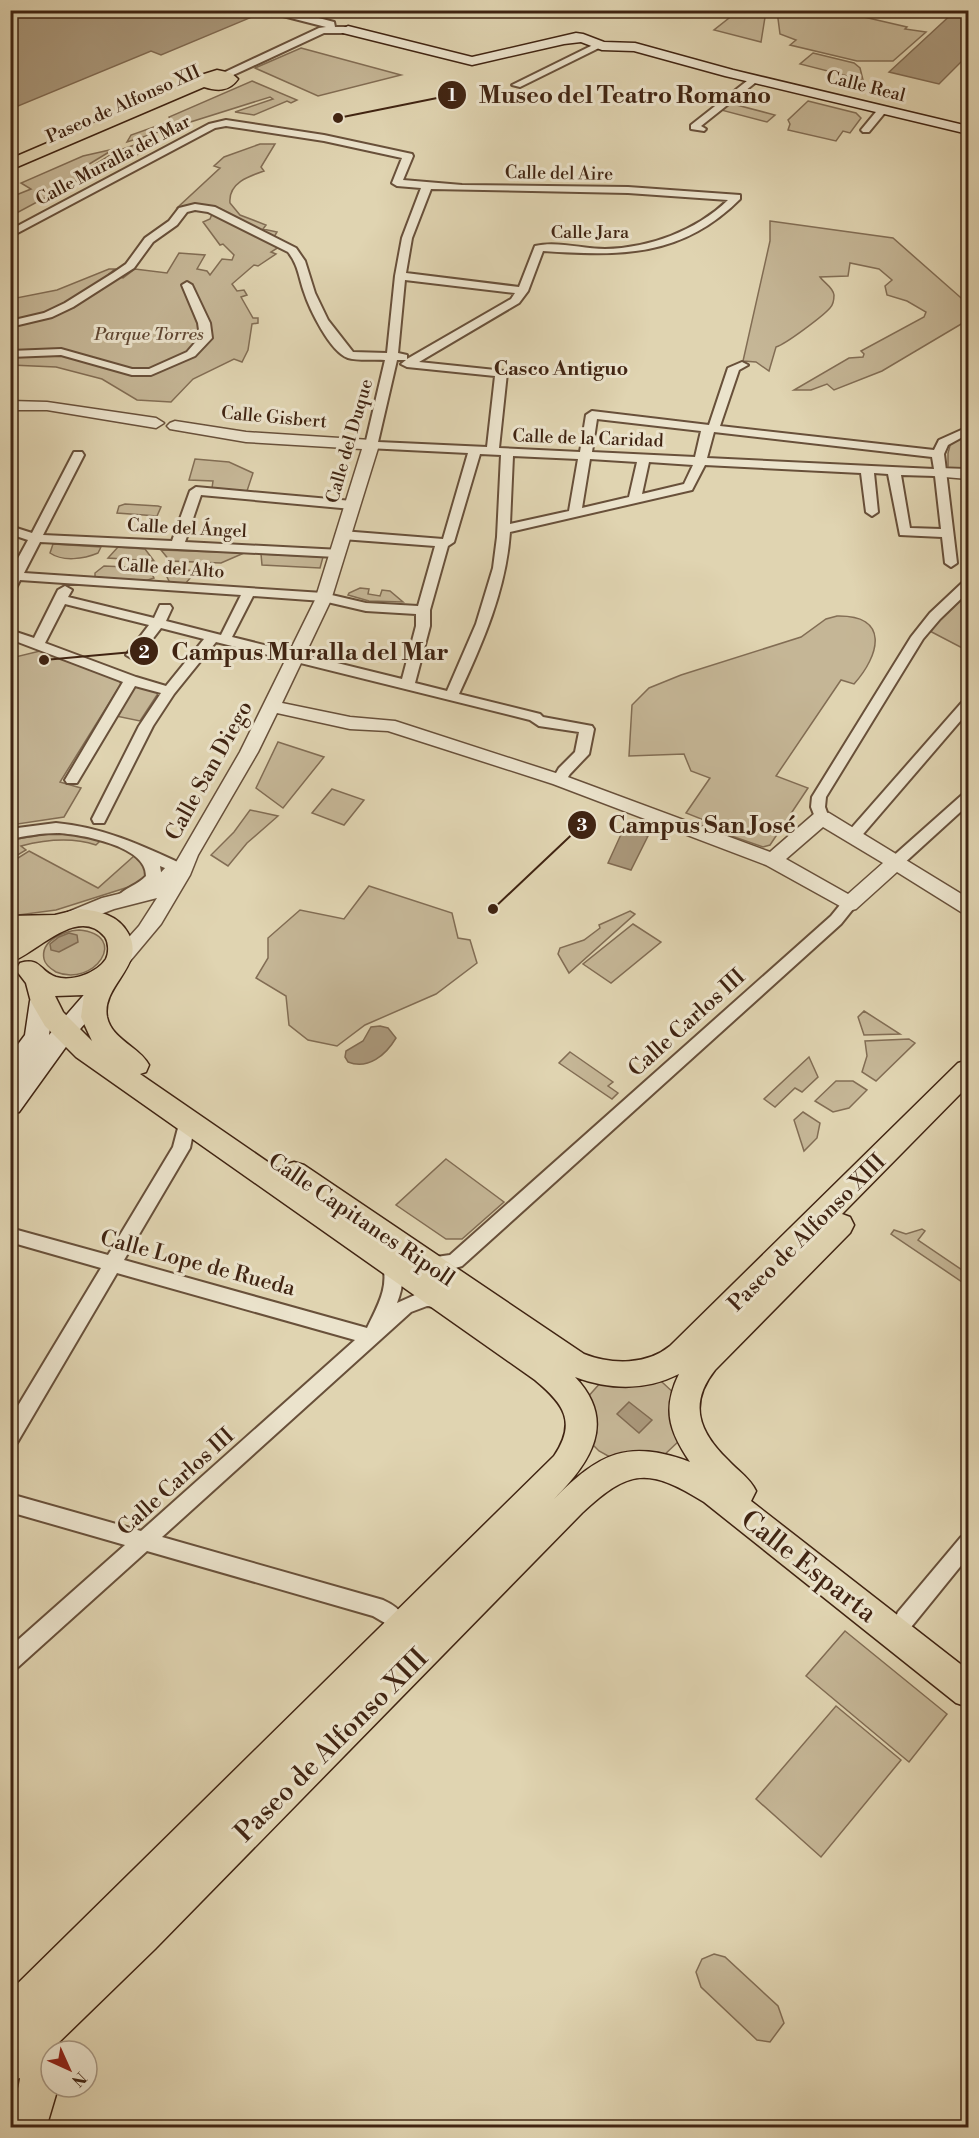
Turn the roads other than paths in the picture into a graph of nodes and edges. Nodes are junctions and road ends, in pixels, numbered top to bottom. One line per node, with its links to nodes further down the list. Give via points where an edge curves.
1 (284, 10): 2 (street, via 331,24)
2 (330, 28): 3 (street); 6 (street)
3 (348, 30): 4 (main road, Calle Real, via 459,59 483,60 562,40)
4 (606, 41): 5 (main road, Calle Real, via 677,54); 7 (street)
5 (755, 79): 8 (main road, Calle Real); 9 (main road, Calle Real, via 812,88); 10 (street, via 694,127)
6 (217, 80): 12 (main road, Paseo de Alfonso XII); 13 (main road, Paseo de Alfonso XII)
7 (517, 85)
8 (881, 112): 9 (main road, Calle Real); 11 (street)
9 (969, 128)
10 (701, 129)
11 (866, 130)
12 (10, 165)
13 (10, 175)
14 (397, 183): 15 (street, Calle del Aire); 17 (street, Calle Muralla del Mar, via 408,156 234,123 212,126)
15 (427, 185): 16 (street, Calle del Aire, via 628,190); 18 (street, Calle del Duque, via 407,237)
16 (736, 198): 20 (street, Calle Jara, via 716,217 659,245 606,252 539,248)
17 (10, 234)
18 (400, 276): 20 (street); 23 (street, Calle del Duque)
19 (187, 285): 22 (street, via 204,323 206,338 191,354 159,370 132,372 61,352)
20 (523, 291): 24 (street, via 509,305)
21 (10, 324): 23 (street, via 59,310 129,266 149,240 173,224 183,210 207,208 292,250 301,263 324,324 350,355)
22 (10, 354)
23 (392, 357): 24 (street); 31 (street, Calle del Duque)
24 (418, 357): 33 (street, via 407,364 501,373)
25 (742, 365): 29 (street, via 734,369)
26 (10, 405): 27 (street, via 47,406)
27 (156, 423)
28 (175, 426): 31 (street, Calle Gisbert, via 246,437)
29 (710, 429): 35 (street); 37 (street, via 592,415); 39 (street)
30 (966, 431): 35 (street, via 943,443)
31 (371, 445): 32 (street, Calle de la Caridad); 45 (street, Calle del Duque)
32 (475, 451): 33 (street, Calle de la Caridad); 53 (street, via 448,542)
33 (493, 452): 34 (street, Calle de la Caridad)
34 (507, 453): 37 (street, Calle de la Caridad); 49 (street)
35 (938, 454): 42 (street)
36 (78, 455): 52 (street)
37 (584, 456): 38 (street, Calle de la Caridad); 46 (street)
38 (644, 458): 39 (street, Calle de la Caridad); 44 (street)
39 (700, 461): 40 (street, Calle de la Caridad); 44 (street, via 688,486)
40 (867, 470): 41 (street, Calle de la Caridad); 47 (street)
41 (894, 471): 42 (street, Calle de la Caridad); 50 (street, via 904,532)
42 (939, 473): 43 (street); 50 (street)
43 (969, 474)
44 (635, 498): 46 (street)
45 (352, 505): 51 (street, Calle del Duque); 54 (street, via 196,491)
46 (575, 512): 49 (street)
47 (872, 512)
48 (10, 530): 52 (street, Calle del Ángel)
49 (502, 530): 75 (street, via 495,580 479,636)
50 (947, 533): 56 (street)
51 (342, 535): 53 (street); 55 (street, Calle del Duque)
52 (35, 538): 54 (street, Calle del Ángel); 58 (street)
53 (442, 543): 64 (street)
54 (177, 545): 55 (street, Calle del Ángel)
55 (336, 553): 61 (street, Calle San Diego)
56 (951, 563)
57 (70, 579): 58 (street, Calle del Alto); 60 (street, Calle del Alto); 62 (street)
58 (13, 581)
59 (969, 585): 81 (street, via 918,637 819,797)
60 (249, 592): 61 (street, Calle del Alto); 67 (street)
61 (323, 598): 64 (street, Calle del Alto, via 366,607); 71 (street, Calle San Diego)
62 (61, 599): 65 (street); 68 (street)
63 (165, 608): 65 (street)
64 (423, 610): 73 (street, via 423,626)
65 (159, 622): 67 (street); 70 (street)
66 (10, 634): 68 (street)
67 (219, 638): 71 (street); 74 (street)
68 (32, 644): 69 (street); 72 (street)
69 (14, 649)
70 (133, 655)
71 (295, 657): 73 (street); 77 (street, Calle San Diego)
72 (131, 680): 74 (street); 78 (street)
73 (406, 685): 75 (street)
74 (169, 691): 82 (street, via 146,726)
75 (451, 696): 79 (street, via 587,729 579,758)
76 (969, 704): 84 (street)
77 (272, 706): 79 (street, via 350,723 389,725); 88 (street, Calle San Diego, via 244,763)
78 (72, 780)
79 (559, 780): 86 (street)
80 (969, 797): 87 (street, Calle Carlos III)
81 (822, 818): 84 (street); 86 (street)
82 (99, 819)
83 (11, 834): 85 (street, Calle San Diego, via 71,827 97,833)
84 (853, 836): 87 (street)
85 (139, 852): 88 (street, Calle San Diego); 91 (street, via 152,865 154,878 146,887)
86 (773, 860): 92 (street)
87 (896, 862): 89 (street, Calle Carlos III); 90 (street)
88 (183, 863): 91 (street, via 153,892); 96 (street, via 154,919)
89 (865, 890): 90 (street, via 903,880); 92 (street, Calle Carlos III)
90 (939, 890): 93 (street)
91 (121, 899): 95 (street)
92 (849, 904): 111 (street, Calle Carlos III, via 836,920 456,1261)
93 (969, 907)
94 (10, 925): 95 (main road)
95 (56, 925): 96 (main road, via 95,920 112,929 121,943); 97 (main road, via 28,948)
96 (115, 965): 97 (main road, via 99,979 78,987 54,986); 99 (main road)
97 (25, 969): 98 (main road); 100 (main road); 104 (main road, via 37,1037)
98 (10, 986)
99 (97, 995): 100 (main road); 101 (main road)
100 (65, 1032): 101 (main road); 102 (main road)
101 (94, 1048): 102 (main road, via 59,1056); 107 (main road, Calle Capitanes Ripoll); 111 (main road, Calle Capitanes Ripoll, via 123,1056)
102 (37, 1069): 106 (main road)
103 (969, 1070): 114 (main road, Paseo de Alfonso XIII, via 688,1349 664,1367)
104 (10, 1074)
105 (969, 1095): 115 (main road, Paseo de Alfonso XIII, via 698,1370 688,1386)
106 (10, 1105)
107 (180, 1117): 109 (street, via 186,1128 181,1148); 110 (main road, Calle Capitanes Ripoll)
108 (10, 1235): 109 (street, Calle Lope de Rueda)
109 (112, 1263): 113 (street, Calle Lope de Rueda); 117 (street)
110 (391, 1263): 112 (main road, Calle Capitanes Ripoll); 113 (street, Calle Carlos III, via 394,1275 390,1296)
111 (427, 1264): 114 (main road, Calle Capitanes Ripoll, via 573,1363 598,1373)
112 (448, 1303): 113 (street, Calle Carlos III, via 434,1298 410,1303); 116 (main road, Calle Capitanes Ripoll, via 565,1386 575,1400)
113 (372, 1337): 120 (street, Calle Carlos III)
114 (631, 1373): 115 (main road, via 662,1382 676,1395); 116 (main road, via 610,1377 595,1386 583,1407)
115 (684, 1412): 118 (main road, via 683,1433 675,1447 662,1457); 122 (main road, Calle Esparta, via 696,1445 714,1470)
116 (582, 1425): 118 (main road, via 599,1451 619,1462); 123 (main road, Paseo de Alfonso XIII, via 578,1446 565,1466)
117 (10, 1437)
118 (638, 1464): 126 (main road, Calle Esparta, via 677,1472 715,1492); 127 (main road, Paseo de Alfonso XIII, via 606,1473 571,1503 142,1936)
119 (10, 1503): 120 (street)
120 (146, 1540): 123 (street, via 389,1612 396,1620); 124 (street, Calle Carlos III)
121 (969, 1543): 122 (street)
122 (905, 1619): 125 (main road, Calle Esparta)
123 (393, 1637): 127 (main road, Paseo de Alfonso XIII)
124 (10, 1661)
125 (969, 1669)
126 (969, 1691)
127 (15, 2031): 128 (main road, via 39,2063)
128 (31, 2124)

